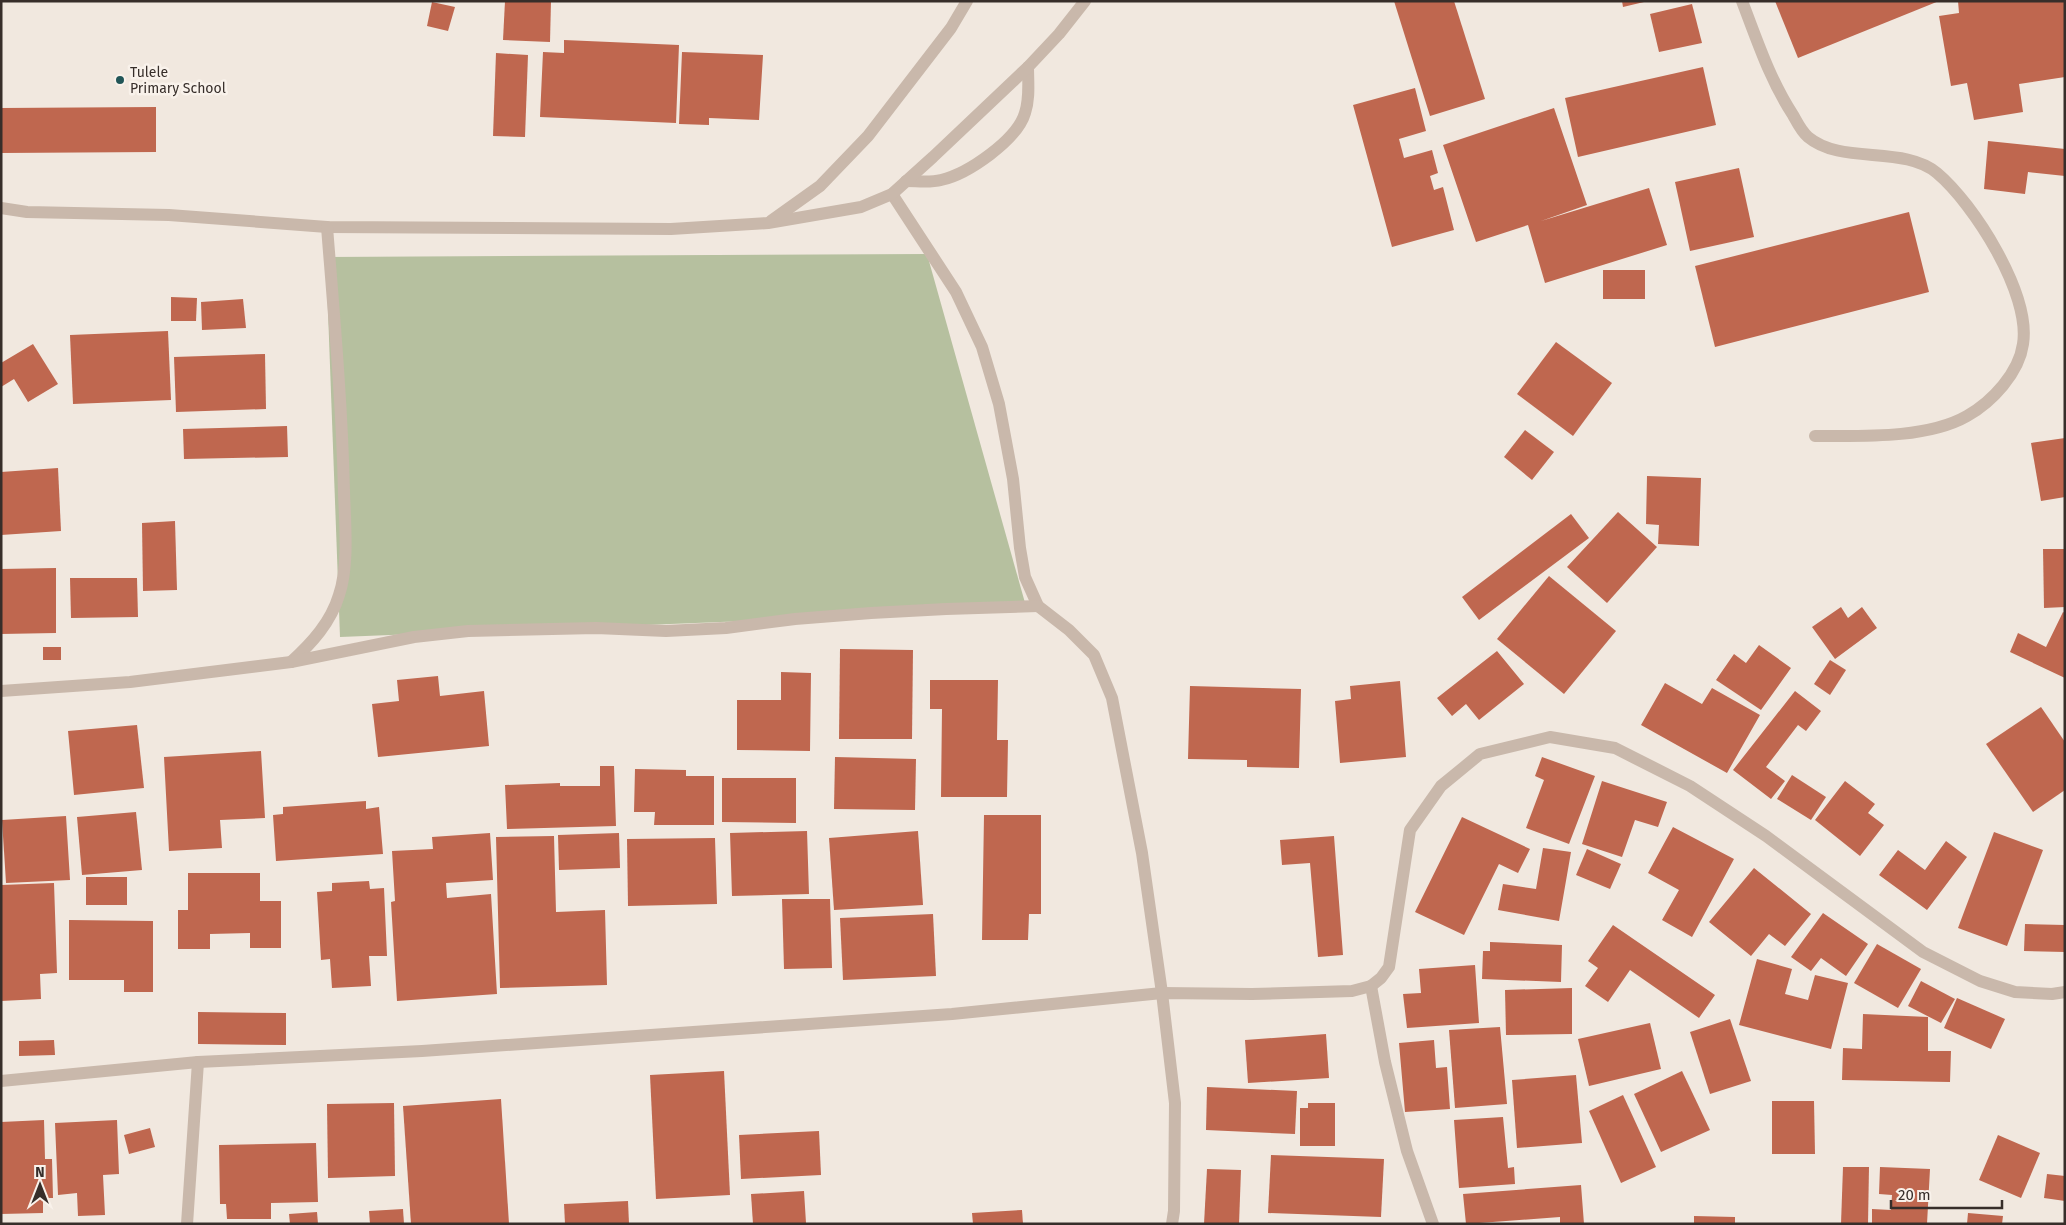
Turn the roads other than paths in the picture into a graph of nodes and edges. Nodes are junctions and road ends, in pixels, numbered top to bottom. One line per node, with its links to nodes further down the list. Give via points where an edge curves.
1 (967, 1): 8 (street, via 951,28 868,136 820,186)
2 (1086, 1): 4 (street)
3 (1742, 1): 10 (street, via 1771,76 1807,136 1832,148 1917,162 1936,172 1963,200 1993,245 2008,273 2021,310 2023,345 2010,376 1994,396 1966,417 1914,432)
4 (1028, 67): 5 (street); 5 (street, via 1025,115 1014,133 972,166 940,181)
5 (906, 181): 6 (street)
6 (892, 194): 8 (street, via 861,207); 11 (street, via 956,292 982,347 999,404 1013,479 1025,577)
7 (1, 208): 9 (street, via 27,212 169,215)
8 (768, 223): 9 (street, via 671,230)
9 (327, 227): 12 (street, via 343,429 344,564 340,594 328,620 312,643)
10 (1815, 436)
11 (1038, 606): 12 (street, via 946,608 666,631 596,628 468,631 414,637); 16 (street, via 1094,655 1112,698 1142,853)
12 (291, 662): 13 (street, via 130,682)
13 (1, 691)
14 (1371, 986): 15 (street, via 1389,967 1410,830 1441,786 1480,754 1550,737 1615,748 1690,786 1766,836 1923,952 1980,982 2015,992); 16 (street, via 1329,993); 21 (street, via 1385,1062 1407,1151)
15 (2065, 992)
16 (1162, 993): 17 (street, via 952,1014 698,1033); 20 (street, via 1175,1103)
17 (198, 1062): 18 (street); 19 (street)
18 (1, 1081)
19 (187, 1224)
20 (1172, 1224)
21 (1433, 1224)

